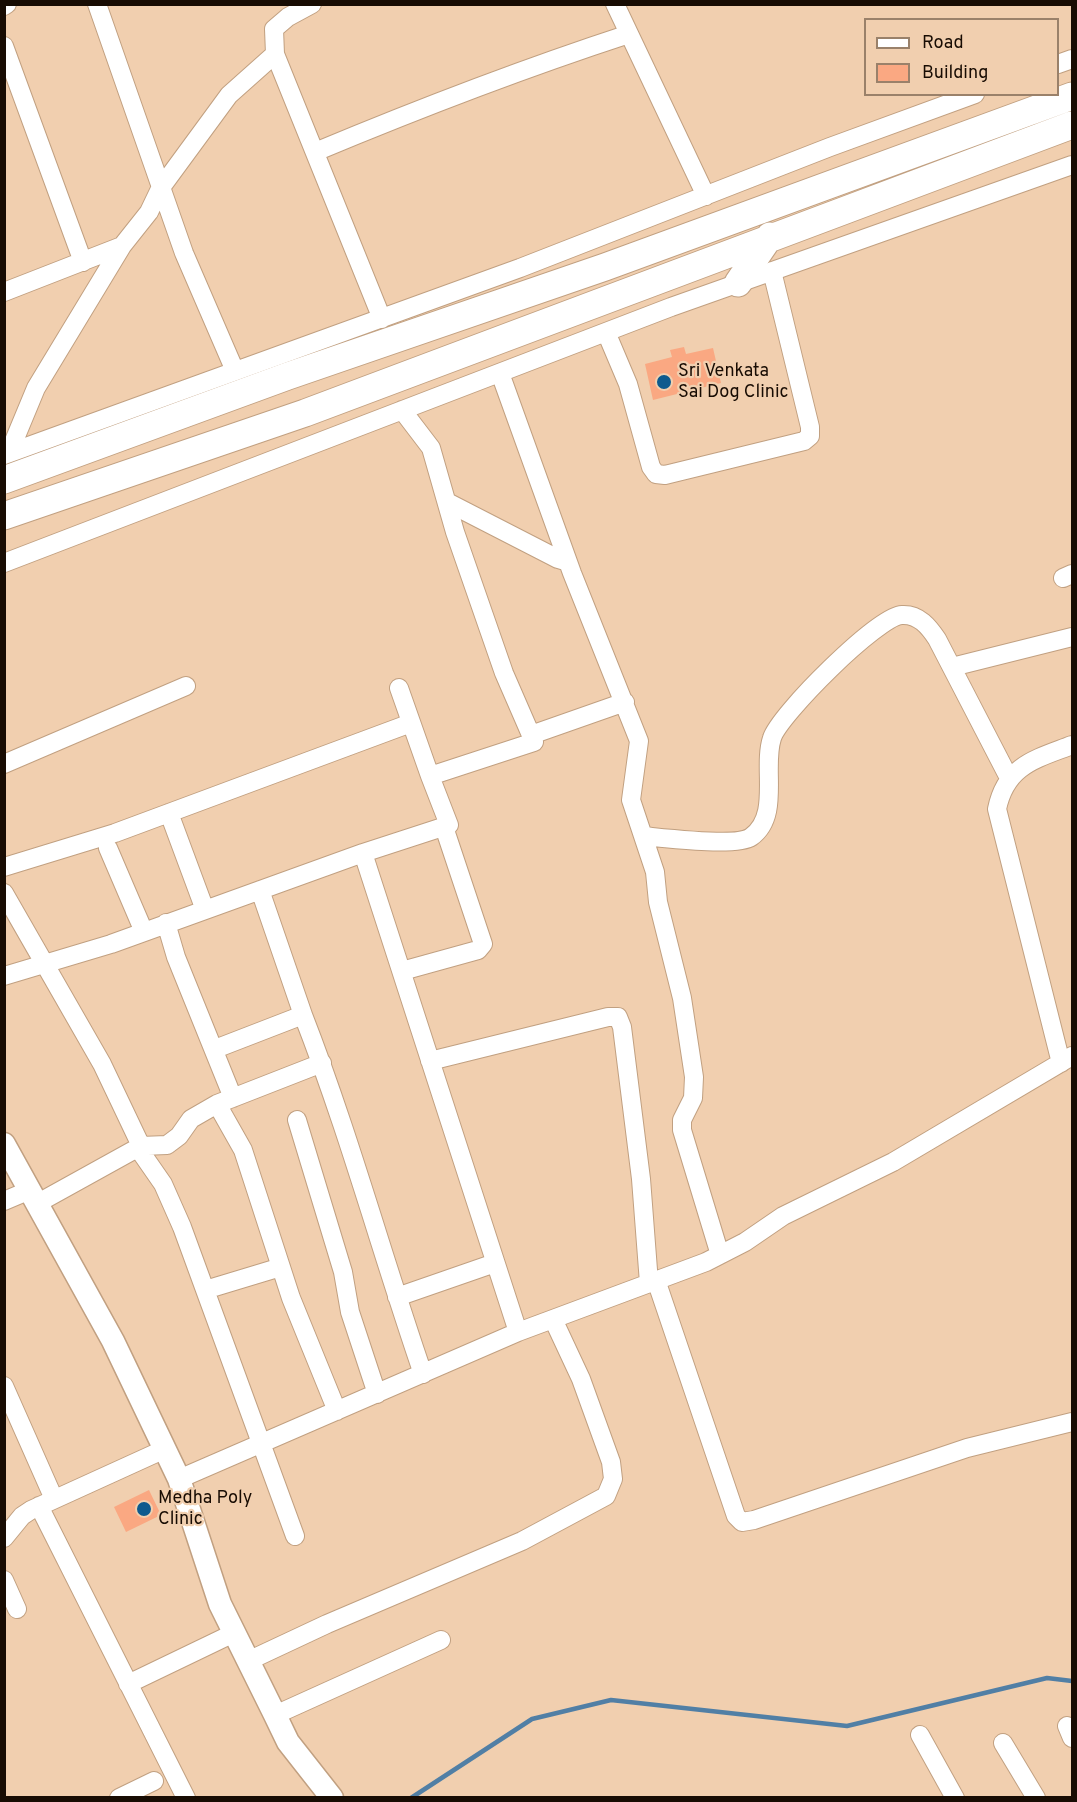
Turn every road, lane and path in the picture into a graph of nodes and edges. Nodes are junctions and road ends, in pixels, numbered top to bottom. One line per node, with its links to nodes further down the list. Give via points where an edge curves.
1 (97, 4): 12 (street)
2 (312, 4): 6 (street, via 274,29)
3 (615, 4): 4 (street)
4 (629, 34): 10 (street, via 444,98); 13 (street)
5 (4, 46): 16 (street)
6 (275, 54): 10 (street); 12 (street, via 229,95)
7 (970, 96): 13 (street)
8 (1072, 96): 26 (highway)
9 (1072, 125): 14 (highway)
10 (315, 152): 20 (street)
11 (1072, 165): 17 (street)
12 (160, 189): 15 (street, via 149,212); 22 (street, via 183,253)
13 (706, 196): 20 (street)
14 (770, 236): 18 (highway); 28 (highway, via 305,413)
15 (122, 246): 16 (street); 25 (street, via 36,388)
16 (83, 262): 19 (street)
17 (772, 271): 18 (street); 21 (street, via 810,427 810,436 804,441 656,474 628,384)
18 (738, 283): 21 (street)
19 (4, 292)
20 (382, 319): 22 (street)
21 (606, 332): 23 (street)
22 (235, 371): 25 (street)
23 (500, 373): 24 (street); 29 (street)
24 (402, 410): 27 (street, via 431,448); 30 (street)
25 (7, 454)
26 (4, 480)
27 (447, 502): 29 (street); 37 (street, via 504,673)
28 (4, 516)
29 (568, 562): 35 (street)
30 (4, 563)
31 (1072, 637): 32 (street)
32 (952, 668): 41 (street); 44 (street, via 938,639 921,621 900,615 885,620 852,647 775,730 766,815 756,833 737,842)
33 (186, 686): 39 (street)
34 (399, 688): 36 (street)
35 (625, 702): 37 (street); 44 (street, via 639,741 630,794)
36 (411, 723): 40 (street); 42 (street)
37 (531, 735): 40 (street, via 534,742)
38 (1072, 745): 41 (street, via 1022,766)
39 (4, 764)
40 (430, 776): 43 (street, via 449,825)
41 (1010, 778): 58 (street, via 1000,796 998,819)
42 (169, 813): 47 (street); 50 (street)
43 (444, 827): 46 (street); 54 (street, via 483,944 478,950)
44 (643, 836): 67 (street, via 655,872 658,902 682,998 694,1077 693,1098 682,1119 682,1130)
45 (108, 848): 52 (street)
46 (363, 853): 48 (street); 54 (street)
47 (4, 867)
48 (260, 890): 50 (street); 56 (street)
49 (4, 893): 53 (street)
50 (205, 910): 51 (street)
51 (166, 923): 52 (street); 57 (street, via 183,976)
52 (144, 932): 53 (street)
53 (43, 962): 55 (street); 64 (street, via 102,1064)
54 (402, 971): 59 (street)
55 (4, 976)
56 (303, 1015): 57 (street); 60 (street)
57 (215, 1049): 61 (street)
58 (1067, 1059): 67 (street, via 893,1162 783,1216)
59 (430, 1061): 68 (street); 70 (street, via 618,1017)
60 (322, 1063): 61 (street); 72 (street)
61 (225, 1101): 64 (street, via 191,1119 167,1145); 69 (street)
62 (297, 1120): 77 (street)
63 (4, 1144): 65 (main road)
64 (140, 1147): 65 (street); 71 (street, via 167,1191)
65 (34, 1196): 66 (street); 81 (main road, via 113,1341)
66 (4, 1202)
67 (720, 1255): 70 (street)
68 (495, 1263): 72 (street); 74 (street)
69 (282, 1267): 71 (street); 78 (street)
70 (652, 1282): 73 (street); 79 (street, via 736,1516 742,1522 967,1448)
71 (205, 1290): 80 (street)
72 (397, 1297): 75 (street)
73 (554, 1319): 74 (street); 90 (street, via 611,1462 614,1479 606,1496 522,1541)
74 (518, 1332): 75 (street)
75 (423, 1374): 77 (street)
76 (4, 1386): 83 (street)
77 (377, 1394): 78 (street)
78 (337, 1411): 80 (street)
79 (1072, 1422)
80 (261, 1445): 82 (street); 84 (street)
81 (165, 1449): 82 (main road); 83 (street)
82 (179, 1479): 88 (main road, via 220,1604)
83 (47, 1503): 85 (street, via 21,1516); 91 (street)
84 (295, 1536)
85 (4, 1538)
86 (4, 1580): 87 (street)
87 (17, 1609)
88 (234, 1633): 90 (main road); 91 (street)
89 (441, 1640): 92 (street)
90 (248, 1661): 92 (main road)
91 (128, 1684): 97 (street)
92 (275, 1715): 98 (main road, via 288,1742)
93 (920, 1735): 99 (street)
94 (1003, 1743): 100 (street)
95 (154, 1781): 96 (street)
96 (119, 1797)
97 (186, 1797)
98 (332, 1797)
99 (954, 1797)
100 (1036, 1797)

